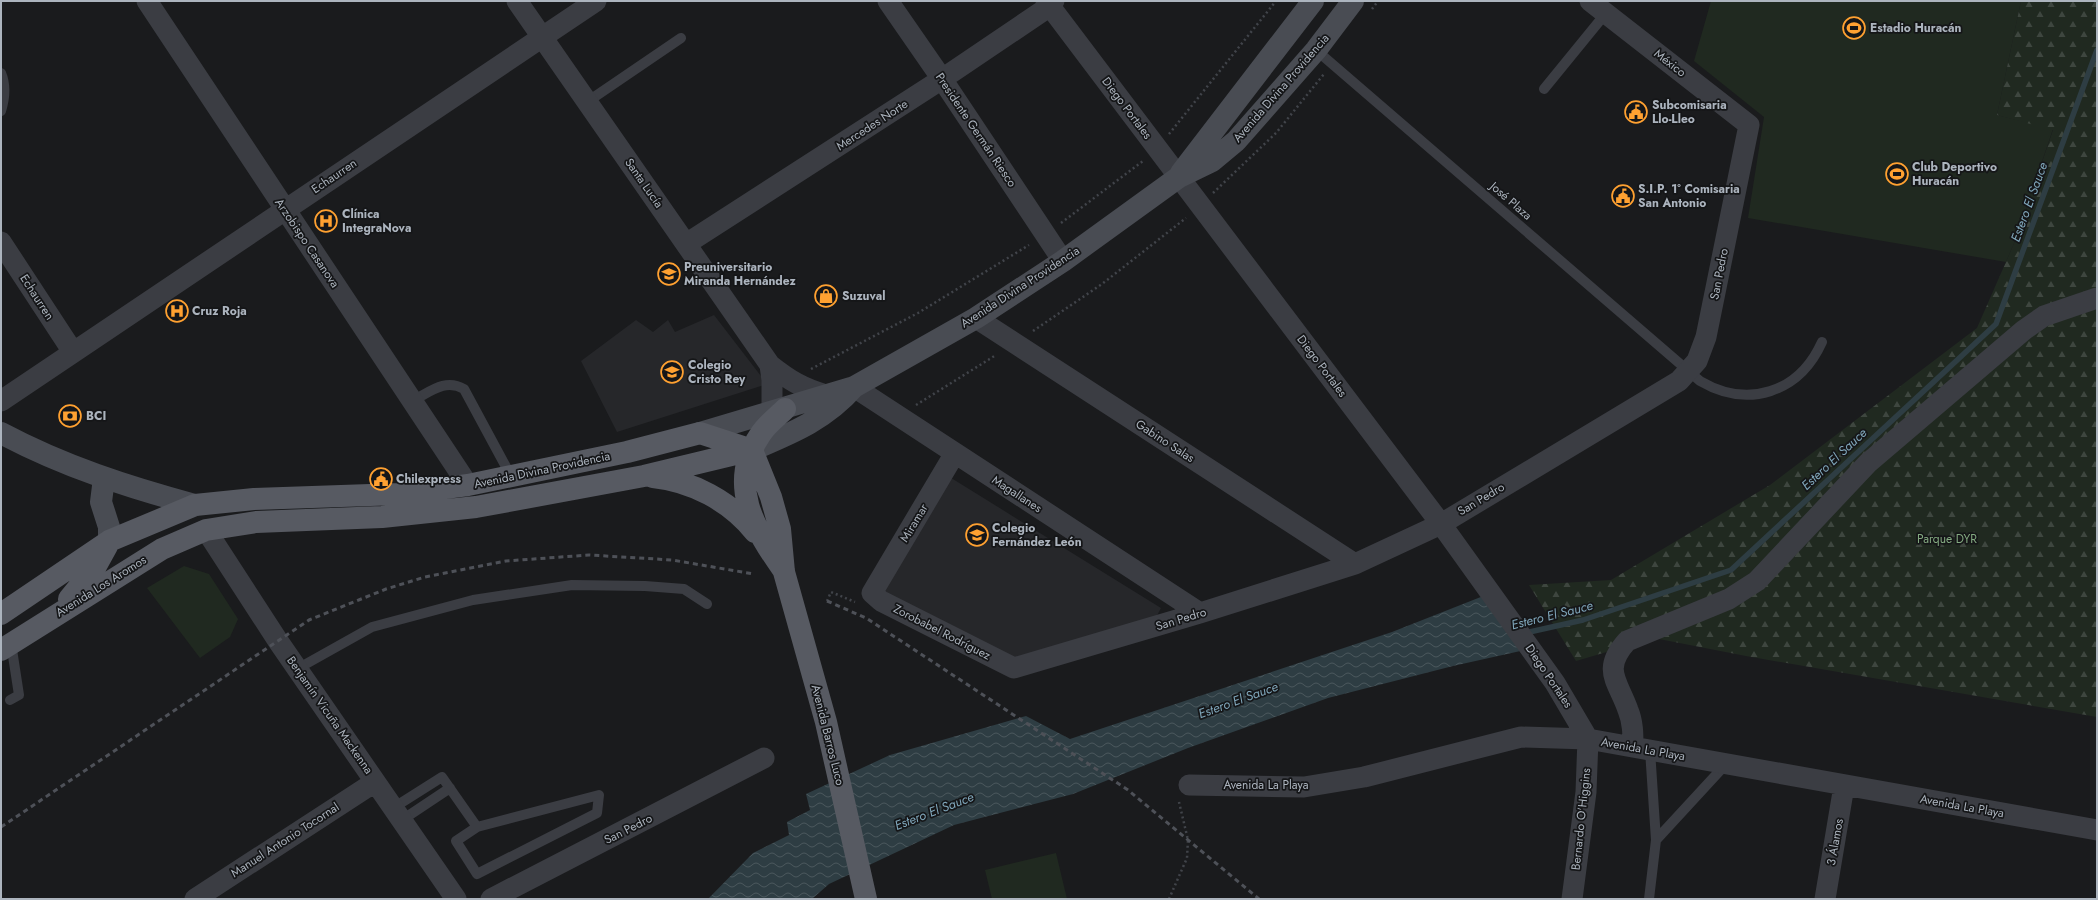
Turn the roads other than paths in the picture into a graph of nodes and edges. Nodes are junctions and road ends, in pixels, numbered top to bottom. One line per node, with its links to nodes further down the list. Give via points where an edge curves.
1 (146, 1): 20 (street, Arzobispo Casanova)
2 (517, 1): 10 (street, Santa Lucía)
3 (567, 1): 10 (street)
4 (596, 1): 10 (street, Echaurren)
5 (888, 1): 14 (street, Presidente Germán Riesco)
6 (1313, 1): 19 (street, Avenida Divina Providencia)
7 (1050, 3): 14 (street, Mercedes Norte); 19 (street, Diego Portales)
8 (1361, 7): 12 (street, Avenida Divina Providencia)
9 (1598, 7): 15 (lane); 18 (street, México)
10 (548, 32): 16 (street, Santa Lucía); 20 (street, Echaurren)
11 (681, 38): 16 (lane)
12 (1316, 50): 19 (street, Avenida Divina Providencia, via 1236,141 1212,161); 29 (lane, José Plaza)
13 (1, 73): 17 (lane, via 4,79 4,100)
14 (942, 79): 22 (street, Mercedes Norte); 23 (street, Presidente Germán Riesco)
15 (1544, 88)
16 (587, 102): 22 (street, Santa Lucía)
17 (1, 111)
18 (1749, 126): 29 (street, San Pedro, via 1703,350)
19 (1179, 177): 23 (street, Avenida Divina Providencia); 44 (street, Diego Portales)
20 (285, 209): 27 (street, Echaurren); 33 (street, Arzobispo Casanova)
21 (1, 242): 27 (street, Echaurren)
22 (686, 244): 28 (street, Santa Lucía)
23 (1063, 261): 25 (street, Avenida Divina Providencia)
24 (2097, 298): 60 (street, via 2054,312 2024,330 1868,463 1770,568 1743,592 1627,642 1618,654 1613,680 1631,718)
25 (976, 318): 30 (street, Avenida Divina Providencia); 48 (street, Gabino Salas)
26 (1822, 342): 29 (lane, José Plaza, via 1817,354 1802,373 1768,392 1740,395 1726,393 1712,388)
27 (73, 352): 32 (street, Echaurren)
28 (770, 365): 31 (street, Santa Lucía, via 791,382); 34 (street, Santa Lucía, via 773,395)
29 (1689, 372): 44 (street, San Pedro, via 1668,388)
30 (854, 387): 31 (street, Avenida Divina Providencia); 37 (street, Avenida Divina Providencia, via 838,405 801,428); 38 (street, Magallanes)
31 (826, 395): 34 (street, Avenida Divina Providencia)
32 (1, 401)
33 (412, 401): 39 (lane, via 448,384 455,384 464,389); 42 (street, Arzobispo Casanova)
34 (778, 411): 36 (street, Avenida Divina Providencia); 37 (main road)
35 (1, 433): 41 (street, Avenida Divina Providencia, via 60,461)
36 (700, 434): 37 (main road); 39 (main road, Avenida Divina Providencia)
37 (752, 450): 40 (main road, Avenida Divina Providencia); 46 (main road, Avenida Barros Luco, via 743,482 747,502); 49 (main road, Avenida Barros Luco, via 771,497 780,529)
38 (955, 453): 50 (street, Miramar); 52 (street, Magallanes)
39 (511, 476): 42 (main road, Avenida Divina Providencia)
40 (644, 476): 45 (main road, Avenida Divina Providencia, via 476,506 382,517 256,522); 46 (main road, via 676,481 708,494 738,514)
41 (104, 478): 43 (street, Avenida Divina Providencia); 47 (street, via 101,502 109,527)
42 (468, 485): 43 (main road, Avenida Divina Providencia, via 399,494 254,499)
43 (195, 505): 47 (main road)
44 (1441, 524): 48 (street, San Pedro); 59 (street, Diego Portales, via 1556,683)
45 (206, 530): 54 (main road, Avenida Los Aromos, via 162,549); 57 (street, Benjamín Vicuña Mackenna)
46 (762, 540): 49 (main road, Avenida Barros Luco)
47 (109, 541): 53 (main road); 54 (main road, via 96,566)
48 (1355, 564): 52 (street, San Pedro)
49 (784, 572): 74 (main road, Avenida Barros Luco, via 826,722)
50 (872, 593): 56 (street, Zorobabel Rodríguez, via 881,602)
51 (707, 604): 57 (lane, via 684,588 645,586 572,586 473,600 372,627)
52 (1200, 613): 56 (street, San Pedro)
53 (1, 614)
54 (52, 617): 55 (main road, Avenida Los Aromos)
55 (6, 647): 58 (lane, via 19,695)
56 (1014, 668)
57 (298, 669): 63 (street, Benjamín Vicuña Mackenna)
58 (10, 700)
59 (1588, 739): 60 (street, Avenida La Playa); 64 (street, Avenida La Playa, via 1521,737 1364,777 1304,787); 75 (street, Bernardo O'Higgins, via 1586,792)
60 (1641, 749): 62 (street, Avenida La Playa); 70 (lane)
61 (764, 758): 73 (street, San Pedro)
62 (1726, 764): 65 (street, Avenida La Playa); 70 (lane)
63 (375, 782): 67 (street, Benjamín Vicuña Mackenna); 71 (street, Manuel Antonio Tocornal)
64 (1189, 785)
65 (1844, 786): 69 (street, Avenida La Playa); 77 (street, 3 Álamos)
66 (450, 788): 67 (lane); 67 (lane, via 442,777); 68 (lane)
67 (398, 814): 72 (street, Benjamín Vicuña Mackenna)
68 (477, 827): 68 (lane, via 591,797 599,795 597,813 477,874 456,841)
69 (2097, 830)
70 (1656, 840): 76 (lane)
71 (196, 899)
72 (456, 899)
73 (491, 899)
74 (866, 899)
75 (1572, 899)
76 (1649, 899)
77 (1825, 899)

